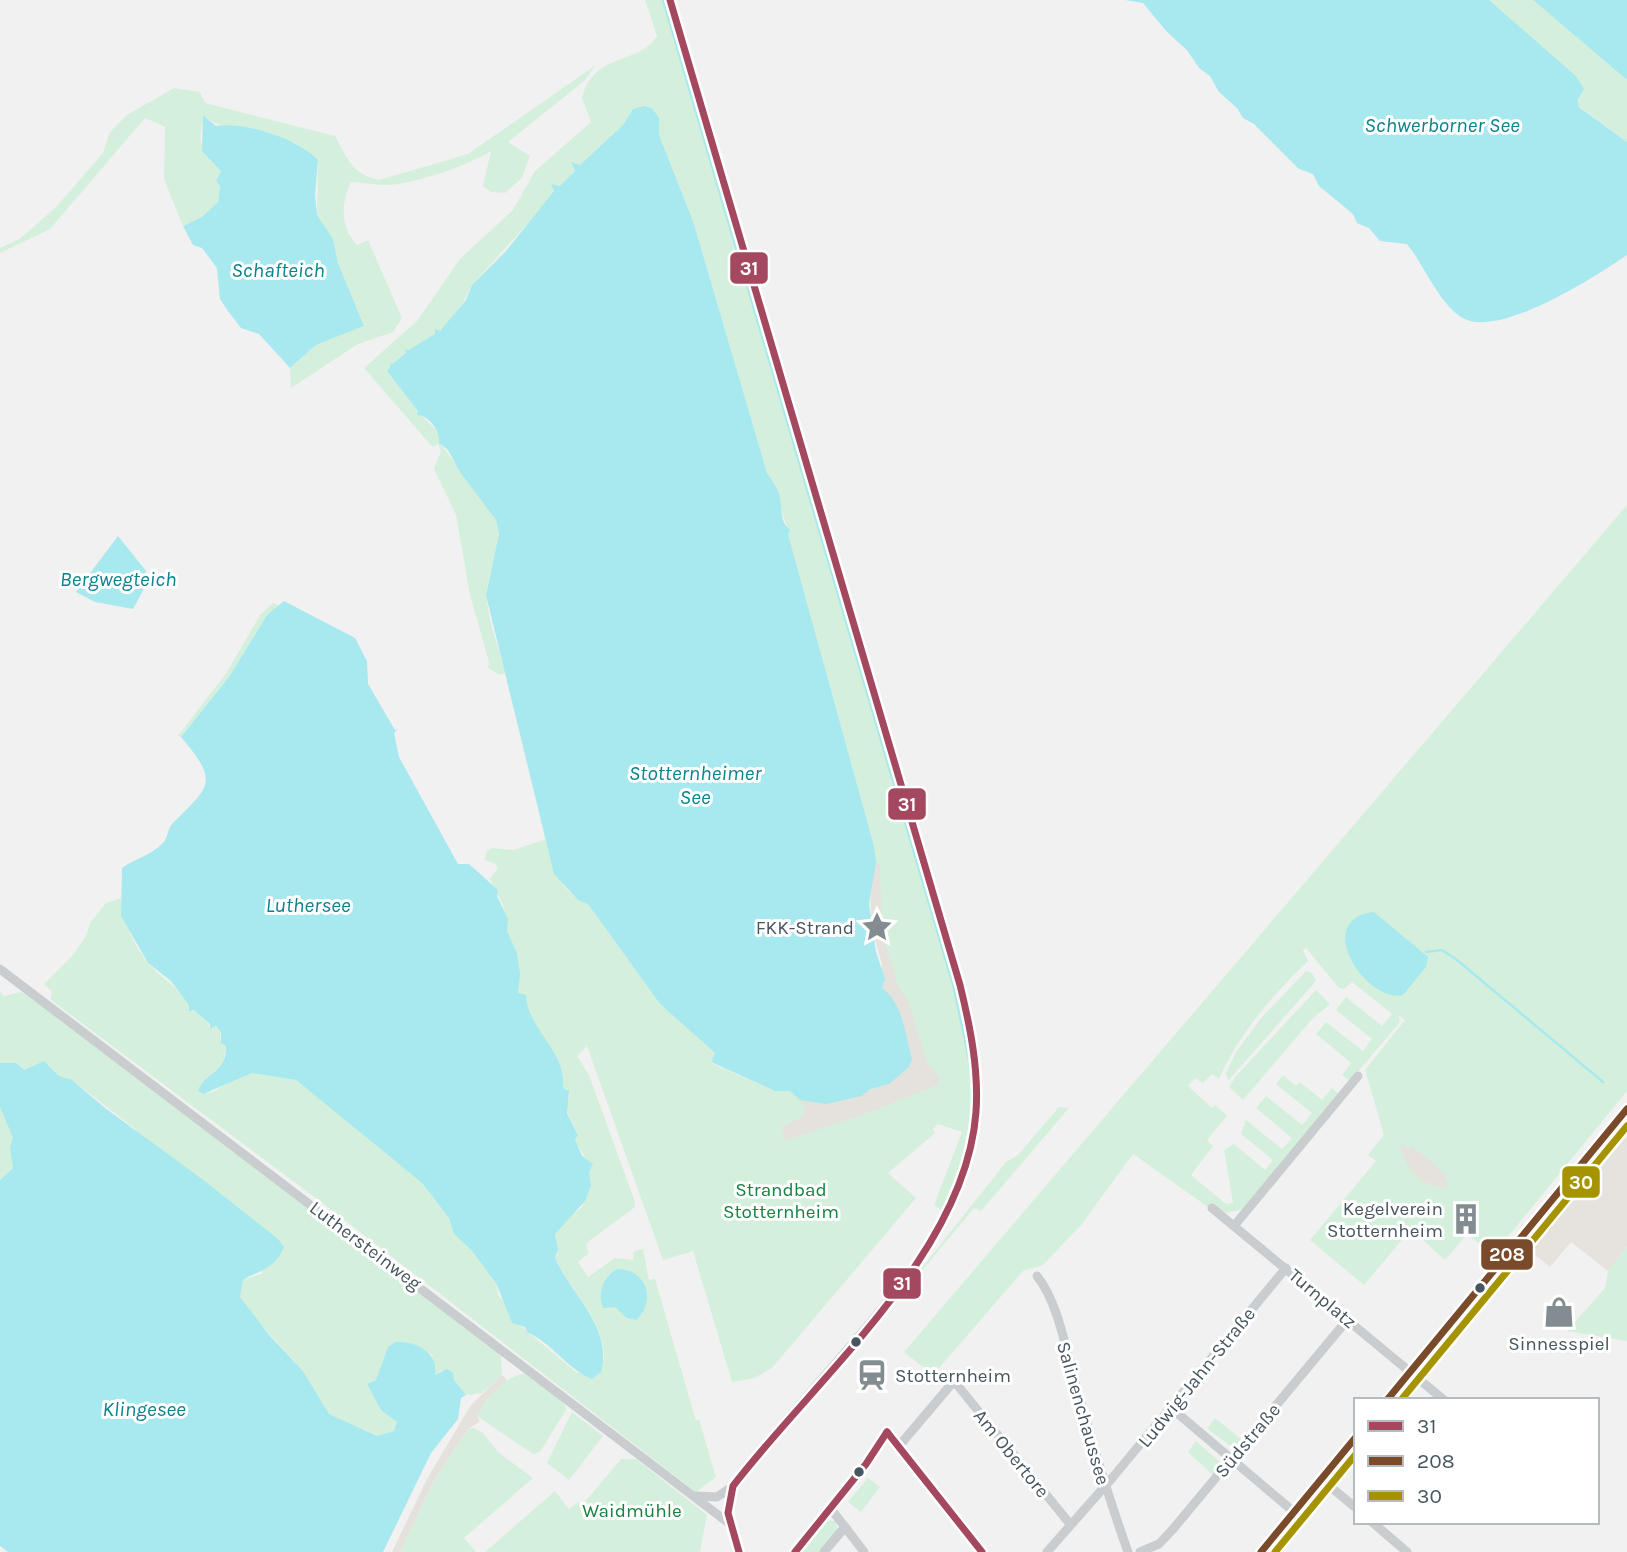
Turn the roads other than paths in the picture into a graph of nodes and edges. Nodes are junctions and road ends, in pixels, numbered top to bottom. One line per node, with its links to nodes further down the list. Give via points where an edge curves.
1 (670, 0): 19 (street, via 944,931 974,1039 976,1068 975,1130 961,1185 928,1250)
2 (0, 969): 20 (street, Luthersteinweg)
3 (1358, 1076): 6 (street)
4 (1627, 1109): 10 (main road)
5 (1212, 1208): 6 (street, Turnplatz)
6 (1234, 1226): 7 (street, Turnplatz)
7 (1286, 1268): 9 (street, Turnplatz); 13 (street, Ludwig-Jahn-Straße)
8 (1037, 1276): 18 (street, Salinenchaussee, via 1045,1285 1058,1322)
9 (1348, 1319): 10 (street, Turnplatz); 16 (street, Südstraße)
10 (1410, 1372): 11 (main road); 12 (street, Turnplatz)
11 (1389, 1398)
12 (1442, 1398)
13 (1170, 1408): 16 (street); 18 (street, Ludwig-Jahn-Straße)
14 (1354, 1439): 17 (main road)
15 (899, 1446): 22 (street, via 887,1432); 25 (street, Am Obertore, via 954,1381); 32 (street)
16 (1231, 1459): 23 (street); 35 (street, Südstraße, via 1166,1537)
17 (1321, 1479): 21 (street); 23 (main road)
18 (1104, 1484): 25 (street, Ludwig-Jahn-Straße); 34 (street, Salinenchaussee)
19 (733, 1486): 20 (street, via 709,1499); 24 (street)
20 (692, 1495): 24 (street, Luthersteinweg)
21 (1354, 1506)
22 (831, 1509): 27 (street); 29 (street)
23 (1294, 1512): 36 (main road)
24 (730, 1524): 28 (street)
25 (1070, 1524): 33 (street, Ludwig-Jahn-Straße)
26 (1374, 1524): 37 (street)
27 (845, 1527): 30 (street); 31 (street)
28 (739, 1552)
29 (795, 1552)
30 (824, 1552)
31 (864, 1552)
32 (982, 1552)
33 (1047, 1552)
34 (1128, 1552)
35 (1140, 1552)
36 (1261, 1552)
37 (1407, 1552)

